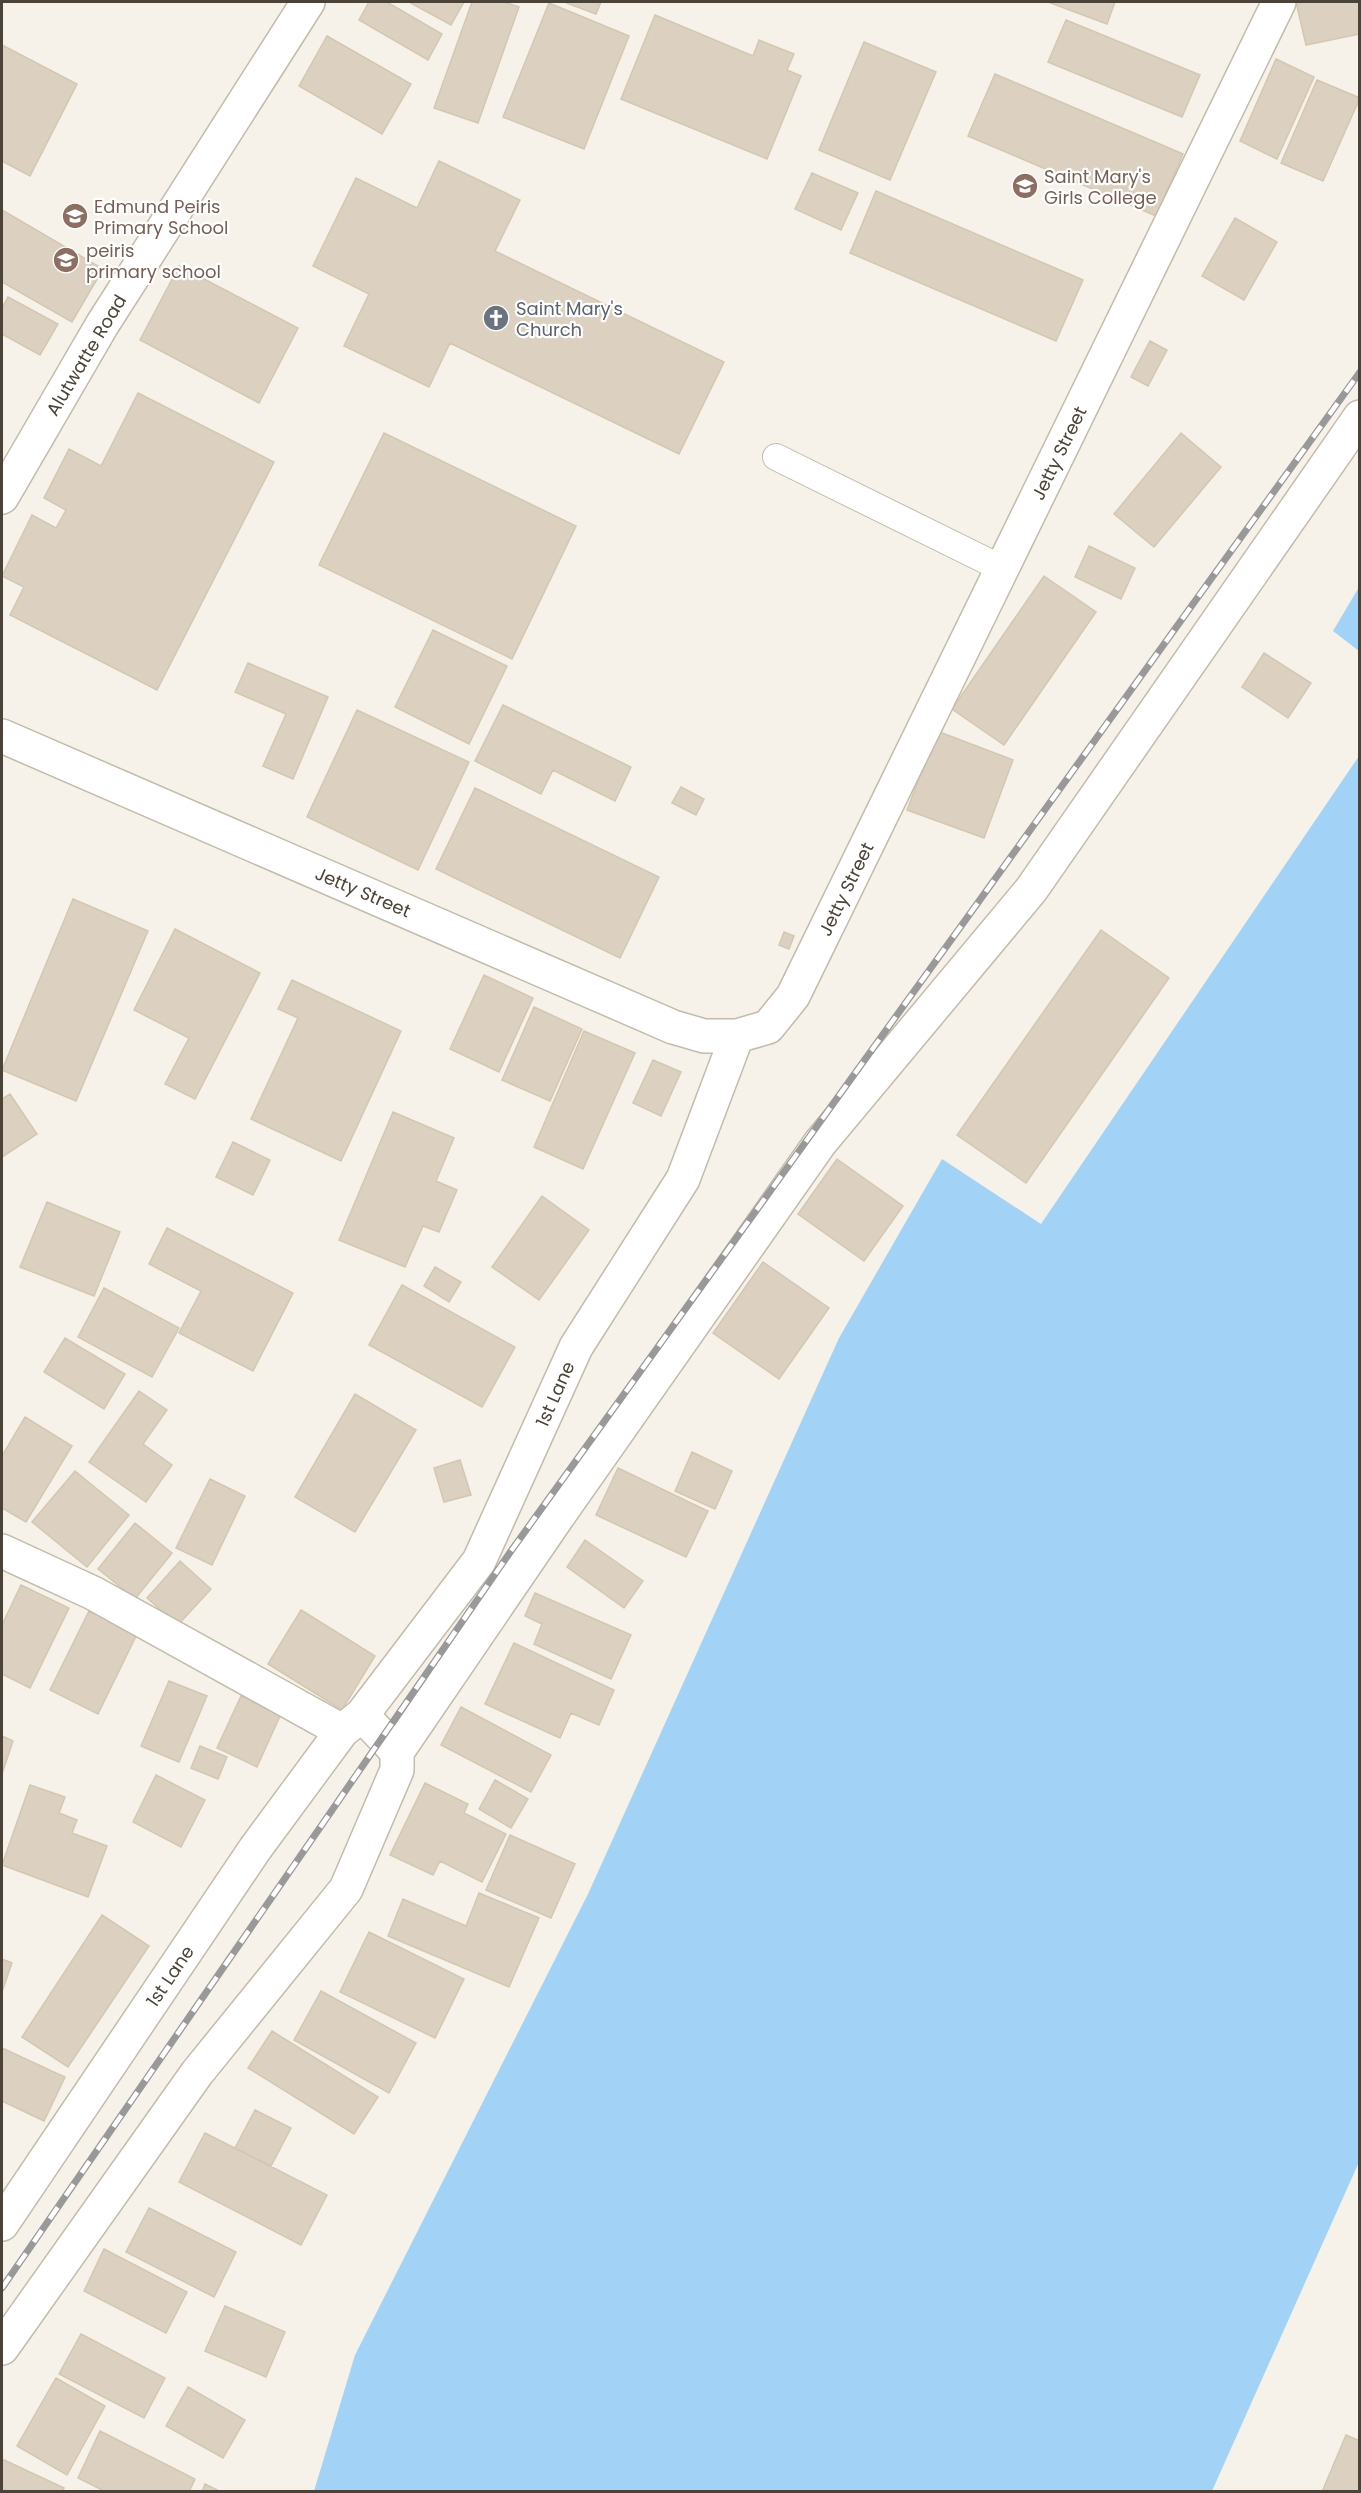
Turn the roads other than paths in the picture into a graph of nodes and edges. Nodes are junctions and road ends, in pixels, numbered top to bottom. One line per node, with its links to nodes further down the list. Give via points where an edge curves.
1 (309, 2): 5 (street, Alutwatte Road, via 102,326)
2 (1279, 2): 6 (street, Jetty Street)
3 (1359, 417): 11 (street, via 1031,890 820,1143)
4 (776, 457): 6 (lane)
5 (2, 497)
6 (1003, 569): 8 (street, Jetty Street, via 794,996 768,1027)
7 (2, 736): 8 (street, Jetty Street, via 673,1027 704,1036)
8 (737, 1036): 10 (street, 1st Lane, via 683,1179 576,1347 479,1561)
9 (2, 1551): 10 (street)
10 (352, 1723): 11 (street); 12 (street, 1st Lane, via 255,1850)
11 (397, 1752): 13 (street, via 396,1770 346,1889 196,2073)
12 (2, 2224)
13 (2, 2348)

